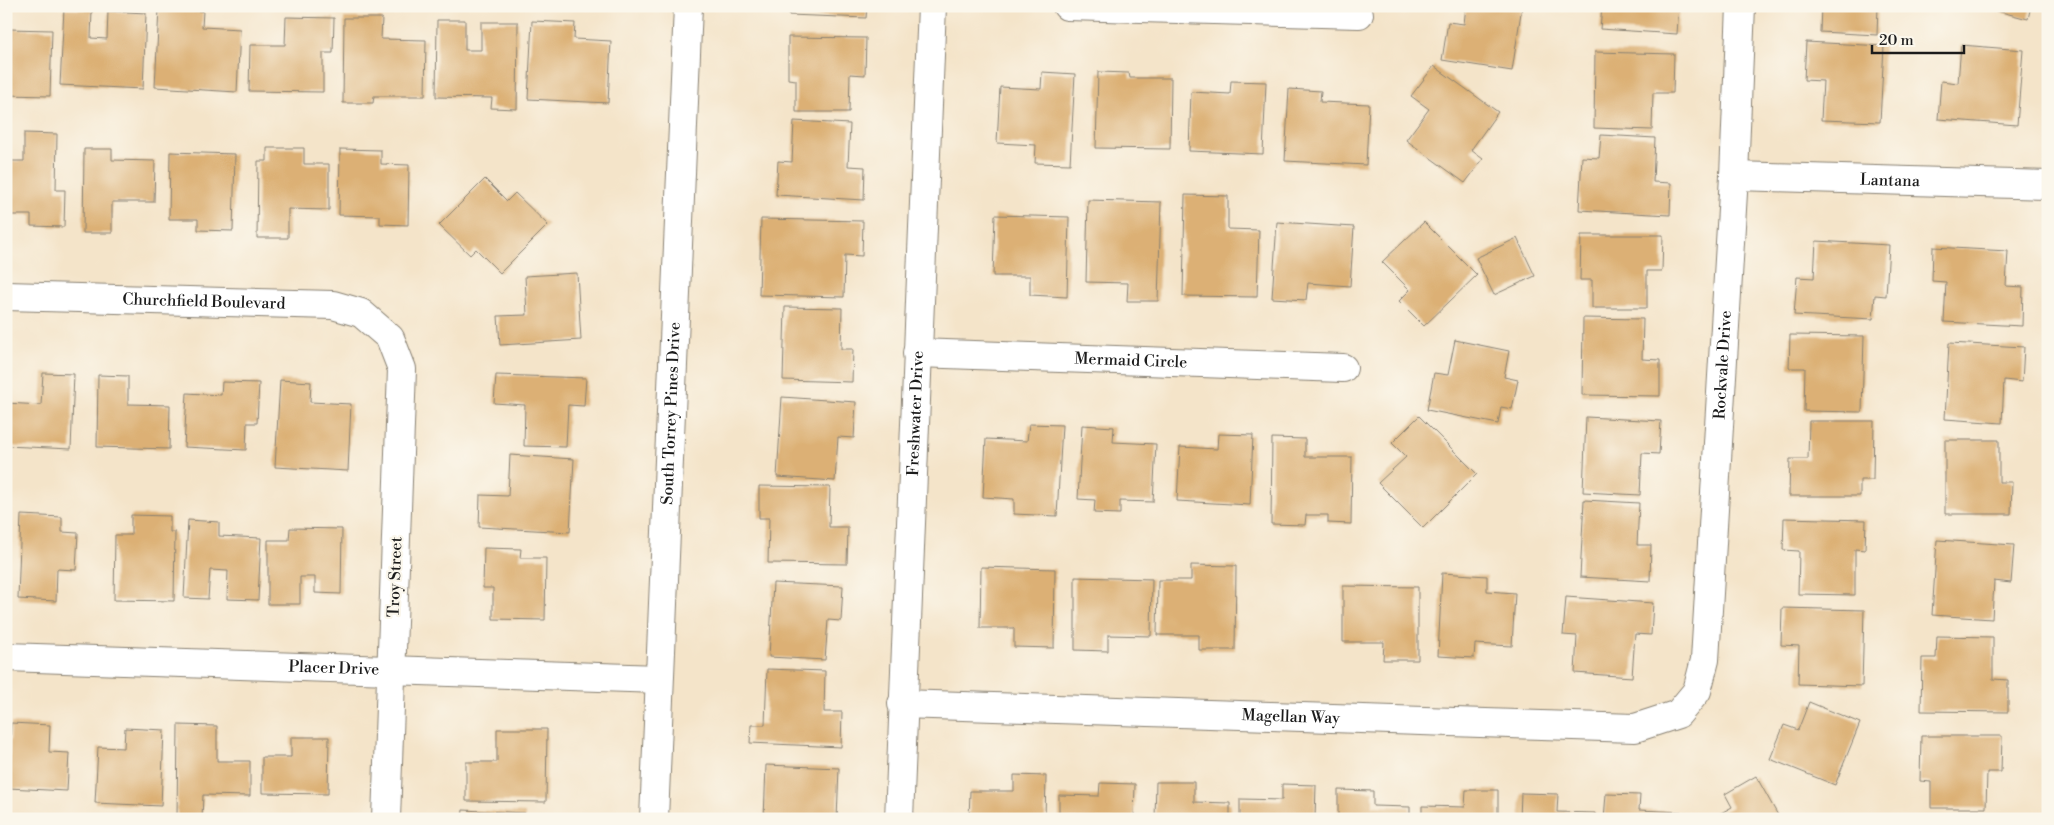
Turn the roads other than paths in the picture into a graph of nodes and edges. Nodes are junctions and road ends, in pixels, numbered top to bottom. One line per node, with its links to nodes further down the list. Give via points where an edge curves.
1 (688, 6): 14 (street, South Torrey Pines Drive)
2 (932, 6): 10 (street, Freshwater Drive)
3 (1067, 6): 5 (street)
4 (1741, 6): 6 (street, Rockvale Drive)
5 (1359, 14)
6 (1734, 176): 7 (street, Lantana); 16 (street, Rockvale Drive, via 1705,660 1697,691)
7 (2048, 185)
8 (6, 296): 9 (street, Churchfield Boulevard, via 333,305 361,313)
9 (390, 338): 13 (street, Troy Street, via 402,369)
10 (917, 353): 11 (street, Mermaid Circle); 15 (street, Freshwater Drive)
11 (1343, 368)
12 (6, 656): 13 (street, Placer Drive)
13 (392, 668): 14 (street, Placer Drive); 17 (street, Troy Street)
14 (659, 679): 18 (street, South Torrey Pines Drive)
15 (902, 704): 16 (street, Magellan Way, via 1635,728); 19 (street, Freshwater Drive)
16 (1678, 714)
17 (386, 819)
18 (654, 819)
19 (899, 819)

